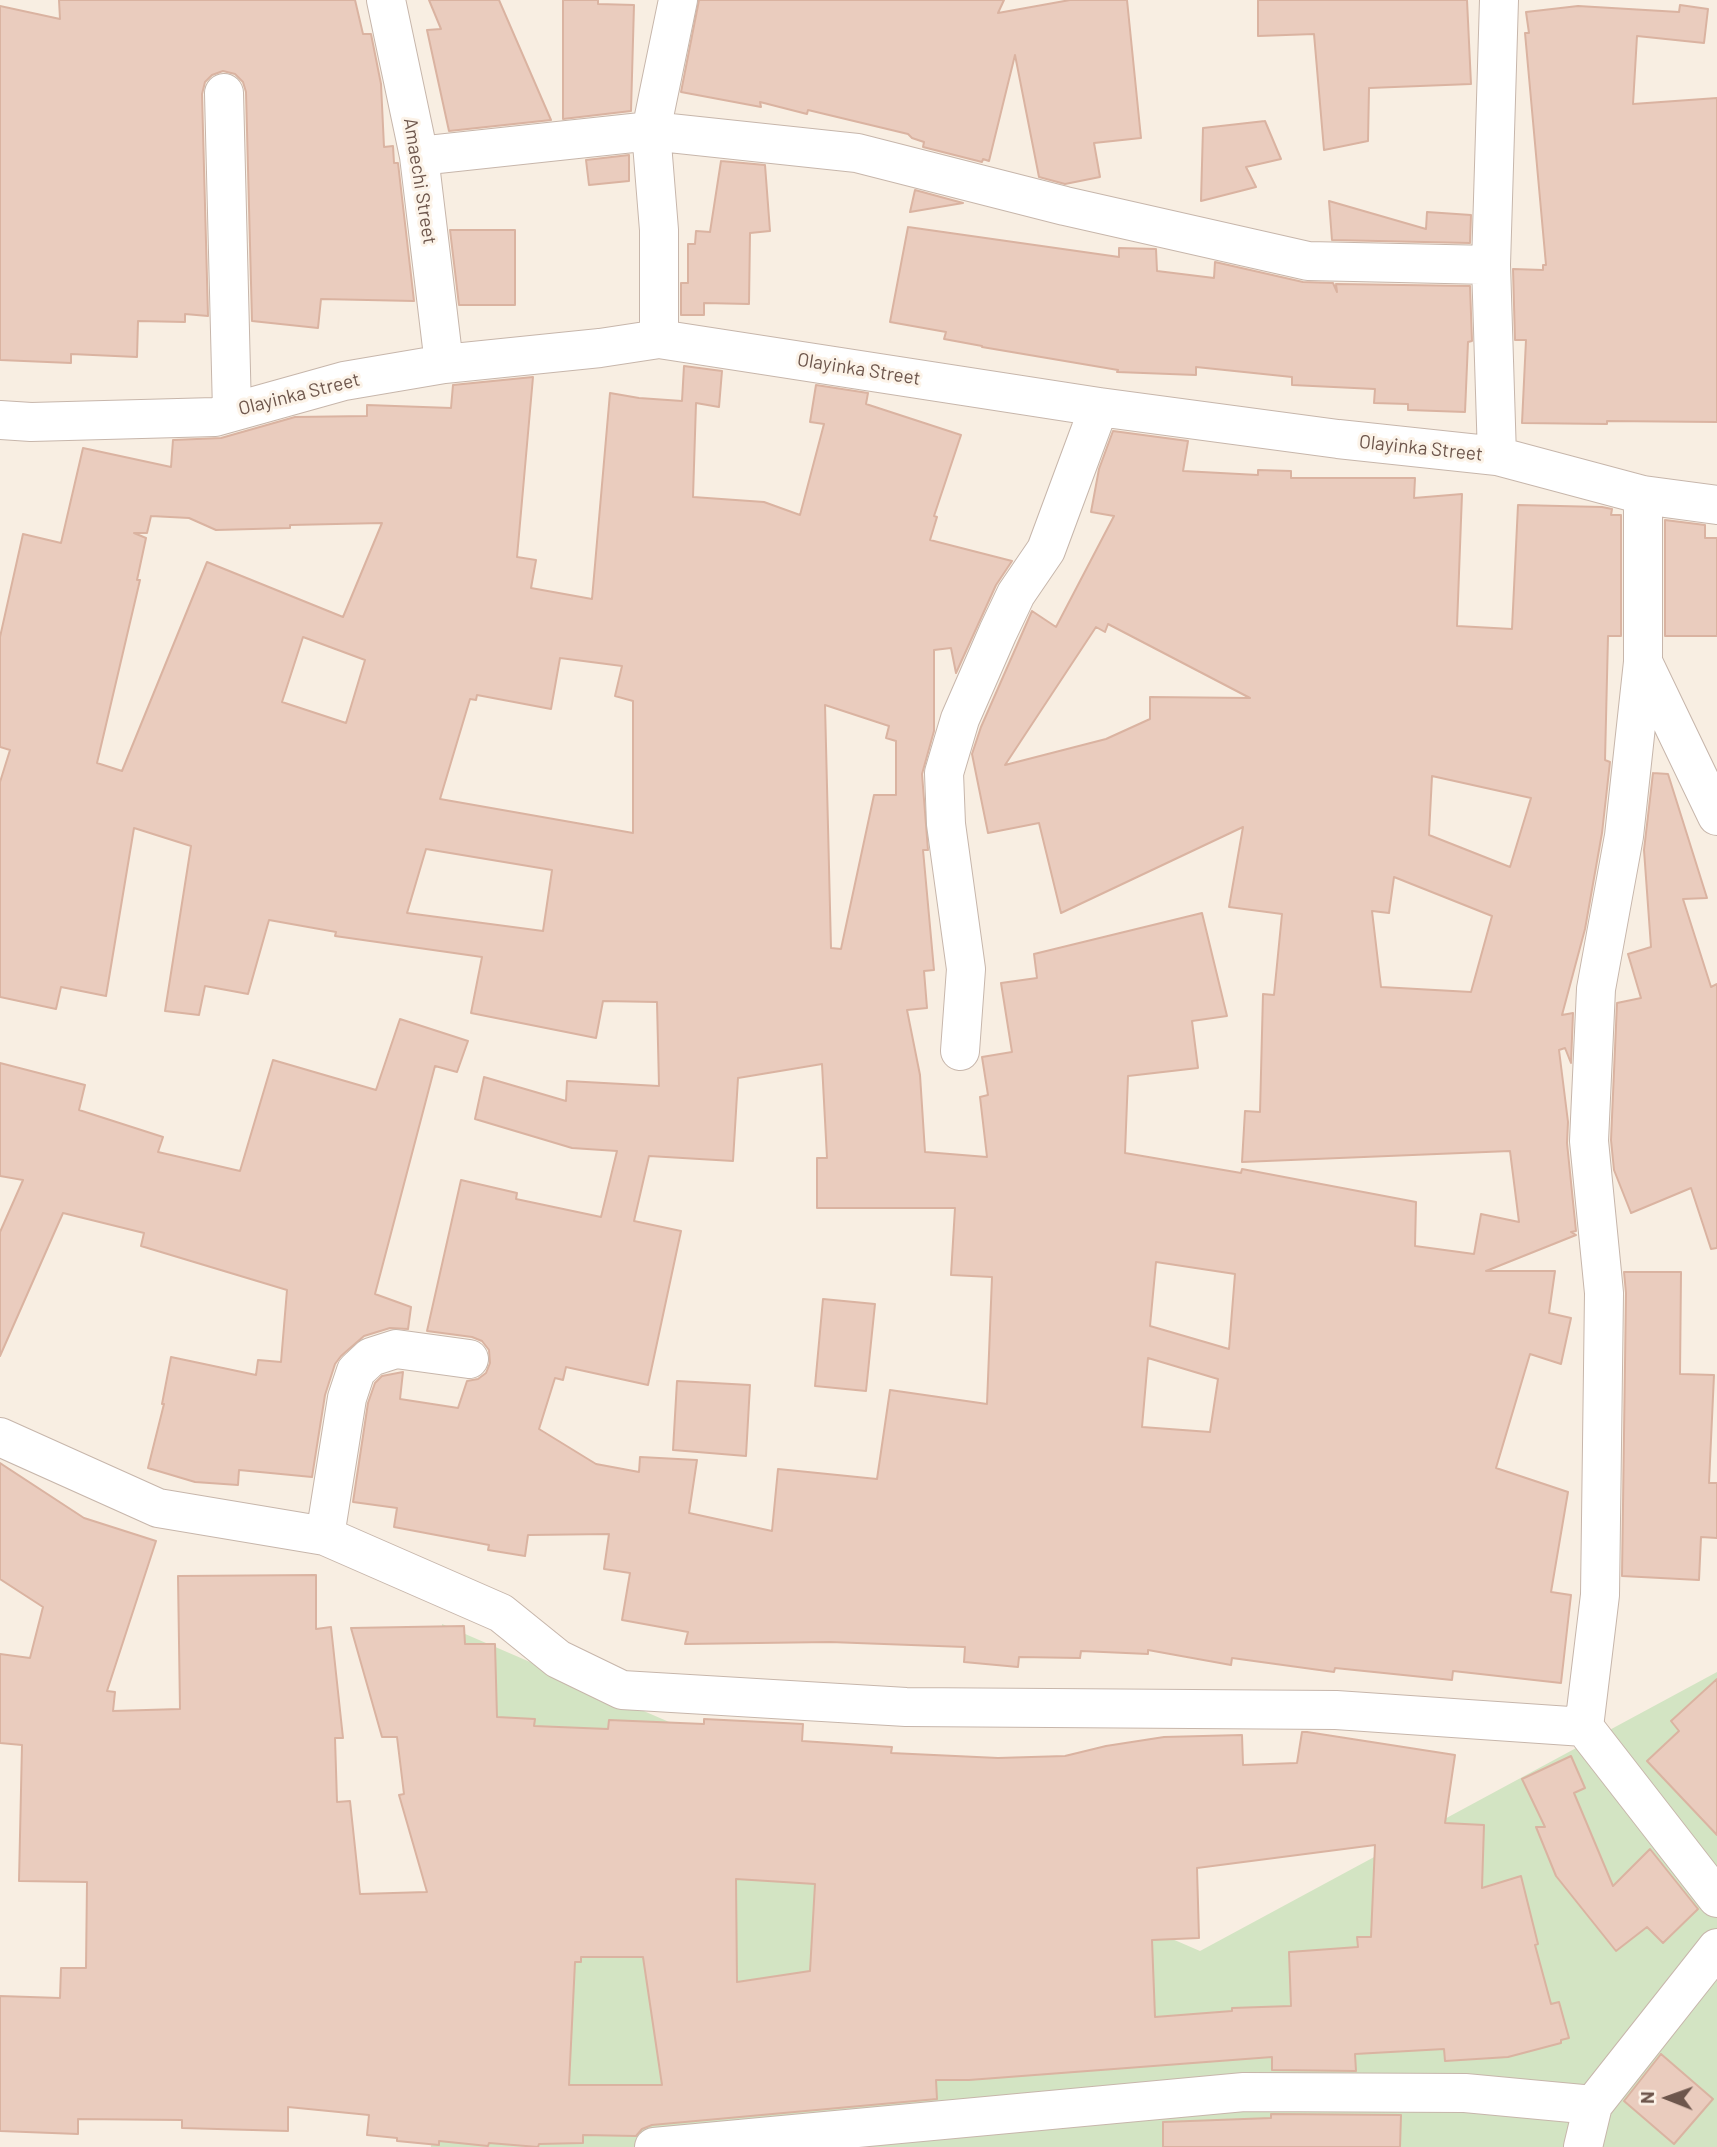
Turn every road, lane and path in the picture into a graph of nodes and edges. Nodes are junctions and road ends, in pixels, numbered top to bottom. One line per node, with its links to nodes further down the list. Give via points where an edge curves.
1 (386, 0): 6 (street, Amaechi Street)
2 (677, 0): 5 (street)
3 (1499, 0): 7 (street)
4 (224, 93): 11 (street)
5 (651, 131): 6 (street); 7 (street, via 857,153 1308,261); 8 (street, via 659,230)
6 (419, 156): 9 (street, Amaechi Street)
7 (1492, 265): 13 (street)
8 (659, 339): 9 (street, Olayinka Street); 10 (street, Olayinka Street)
9 (444, 364): 11 (street, Olayinka Street, via 344,381)
10 (1099, 407): 13 (street, Olayinka Street); 18 (street, via 1046,550 1016,594 998,632 960,719 944,773 946,824 966,969)
11 (224, 414): 12 (street, Olayinka Street)
12 (15, 421)
13 (1497, 456): 14 (street, Olayinka Street)
14 (1643, 495): 15 (street, Olayinka Street); 16 (street)
15 (1717, 505)
16 (1643, 662): 17 (street); 22 (street, via 1624,836 1596,989 1589,1141 1604,1293 1600,1595)
17 (1717, 816)
18 (960, 1051)
19 (468, 1359): 21 (street, via 396,1349 372,1357 356,1371 347,1398)
20 (0, 1437): 21 (street, via 158,1508)
21 (325, 1536): 22 (street, via 501,1614 558,1660 622,1690 906,1707 1336,1710)
22 (1584, 1727): 23 (street)
23 (1717, 1898)
24 (1717, 1948): 25 (street)
25 (1593, 2105): 26 (street, via 1465,2093 1244,2092); 27 (street)
26 (654, 2147)
27 (1583, 2147)

